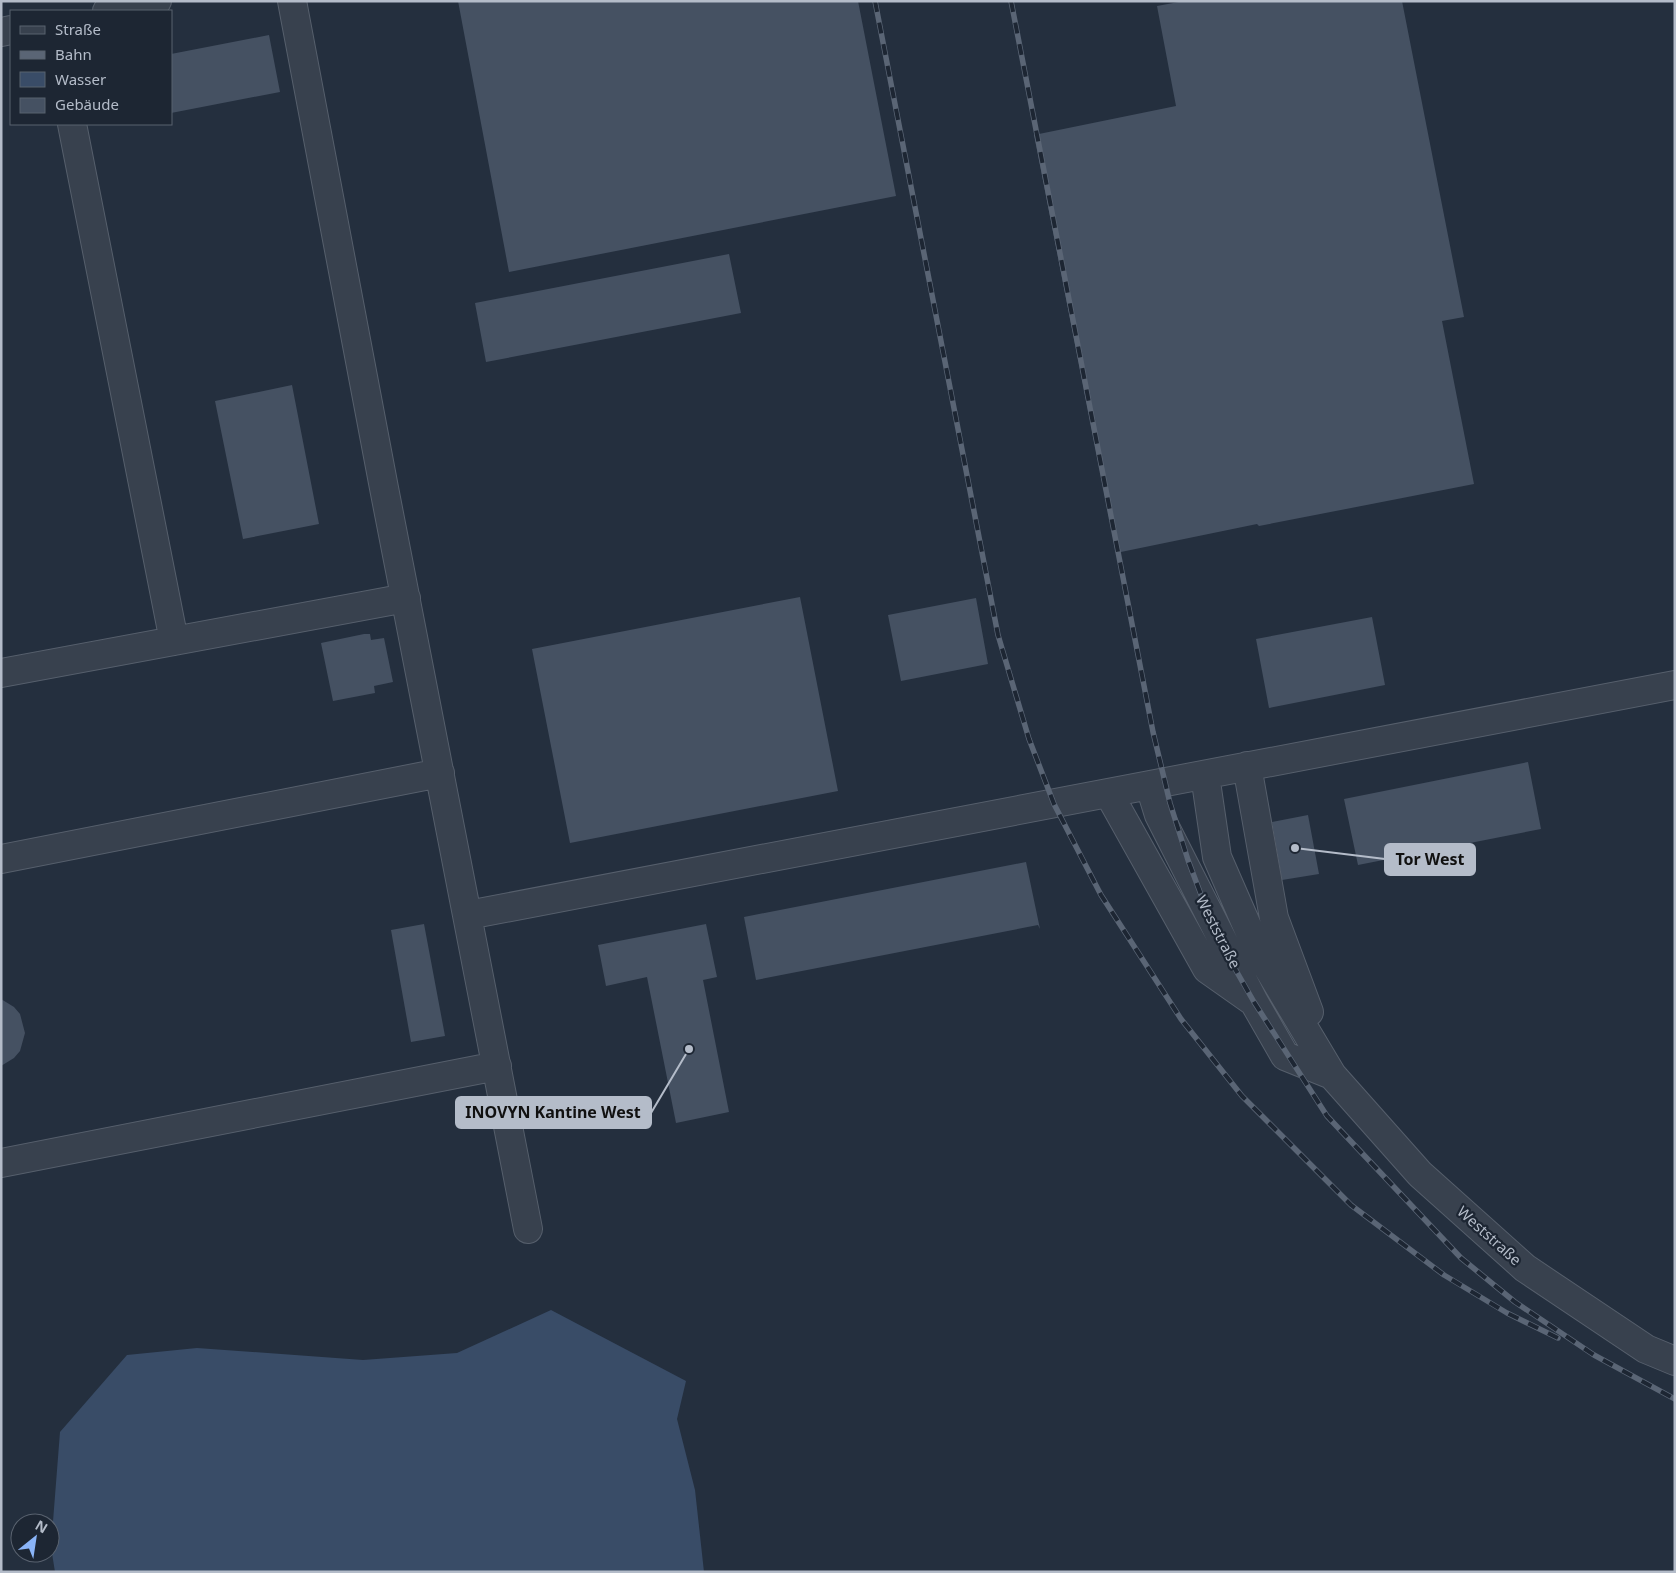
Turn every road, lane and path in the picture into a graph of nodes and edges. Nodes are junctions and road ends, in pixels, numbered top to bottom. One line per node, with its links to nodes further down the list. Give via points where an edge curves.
1 (157, 1): 3 (street)
2 (292, 1): 5 (street)
3 (112, 10)
4 (72, 125): 6 (street)
5 (406, 598): 6 (street); 10 (street)
6 (174, 641): 7 (street)
7 (1, 673)
8 (1675, 685): 9 (street)
9 (1246, 766): 11 (street); 18 (street, via 1274,918)
10 (440, 773): 14 (street); 15 (street)
11 (1206, 775): 12 (street); 18 (street, Weststraße, via 1221,866 1258,951)
12 (1150, 786): 13 (street); 16 (street, Weststraße, via 1159,815)
13 (1109, 794): 15 (street); 16 (street, via 1207,969)
14 (1, 859)
15 (468, 915): 17 (street)
16 (1254, 1002): 18 (street, Weststraße, via 1285,1056)
17 (497, 1066): 19 (street); 20 (street)
18 (1332, 1075): 21 (street, Weststraße, via 1420,1174 1525,1268 1646,1349)
19 (1, 1163)
20 (528, 1229)
21 (1675, 1361)

